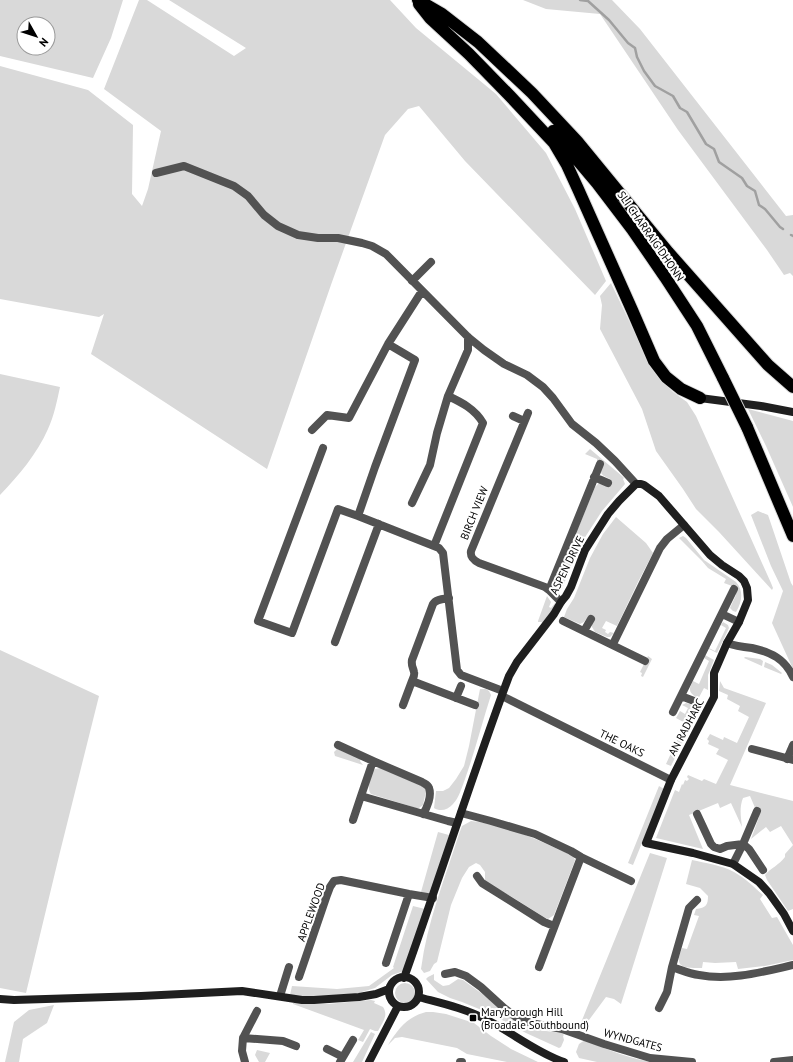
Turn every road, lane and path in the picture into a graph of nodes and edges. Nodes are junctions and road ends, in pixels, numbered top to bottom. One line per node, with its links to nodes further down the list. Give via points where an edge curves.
1 (417, 0): 8 (highway, via 442,14 478,42 532,93 577,141 668,252 768,365); 10 (highway, via 430,18 469,54 554,143 567,165 654,361 666,377 681,389); 25 (highway, SLI CHARRAIG DHONN, bridge, via 501,75 559,137 632,229 697,326 747,426)
2 (156, 173): 4 (street, via 184,166 234,186 248,196 264,215 278,226 298,235 338,238 372,246 386,254)
3 (431, 262): 4 (street)
4 (412, 281): 5 (street)
5 (422, 292): 6 (street); 7 (street)
6 (468, 337): 9 (street, via 468,350); 20 (street, via 504,364 527,375 543,387 572,424 596,443)
7 (388, 344): 15 (street, via 349,418 327,415); 22 (street, via 415,360)
8 (793, 387)
9 (448, 396): 21 (street, via 430,465); 26 (street, via 470,408 483,423)
10 (700, 398): 11 (street)
11 (793, 412)
12 (528, 413): 14 (street, BIRCH VIEW)
13 (513, 416): 14 (street)
14 (524, 421): 28 (street, BIRCH VIEW, via 470,555 479,563)
15 (312, 430)
16 (324, 448): 22 (street, via 258,621 292,633 338,509)
17 (600, 464): 18 (street)
18 (594, 477): 19 (street); 28 (street)
19 (608, 483)
20 (636, 484): 24 (street, via 645,486 659,496); 30 (street, ASPEN DRIVE, via 608,514 585,550 571,587)
21 (412, 503)
22 (358, 516): 23 (street)
23 (379, 524): 26 (street); 36 (street)
24 (684, 525): 34 (street, via 710,555 745,583 748,600); 38 (street, via 660,548)
25 (793, 536)
26 (434, 546): 29 (street, via 443,553)
27 (734, 589): 31 (street)
28 (549, 590): 30 (street, BIRCH VIEW)
29 (449, 598): 41 (street, via 439,599 433,604 412,660); 43 (street, THE OAKS, via 457,670)
30 (561, 602): 43 (street, ASPEN DRIVE, via 517,662)
31 (722, 614): 34 (street); 44 (street)
32 (591, 618): 35 (street)
33 (563, 621): 35 (street)
34 (739, 622): 37 (street)
35 (584, 631): 38 (street)
36 (335, 642)
37 (727, 643): 40 (street, via 774,655 790,670); 55 (street, AN RADHARC, via 714,673 714,697)
38 (613, 644): 39 (street)
39 (645, 660)
40 (793, 677)
41 (412, 681): 45 (street); 47 (street)
42 (461, 686): 45 (street)
43 (502, 693): 55 (street, THE OAKS); 58 (street, ASPEN DRIVE)
44 (681, 696): 46 (street); 49 (street)
45 (456, 698): 48 (street)
46 (694, 701)
47 (403, 705)
48 (475, 705)
49 (673, 712)
50 (338, 745): 54 (street)
51 (793, 745): 53 (street)
52 (752, 749): 53 (street)
53 (790, 760)
54 (373, 761): 56 (street); 59 (street, via 427,785 429,794)
55 (671, 780): 65 (street, via 646,843)
56 (361, 796): 59 (street); 61 (street)
57 (757, 811): 63 (street)
58 (461, 813): 62 (street, ASPEN DRIVE); 64 (street, via 535,834)
59 (423, 814): 62 (street)
60 (697, 814): 63 (street, via 714,847 720,849)
61 (353, 820)
62 (457, 823): 70 (street, ASPEN DRIVE)
63 (744, 844): 65 (street); 66 (street)
64 (581, 857): 68 (street); 72 (street)
65 (733, 864): 73 (street, via 759,882 769,893)
66 (763, 870)
67 (477, 876): 72 (street, via 482,883)
68 (631, 881)
69 (409, 894): 70 (street, APPLEWOOD); 74 (street); 80 (street, APPLEWOOD, via 341,880 334,881)
70 (433, 898): 81 (street, ASPEN DRIVE)
71 (697, 900): 78 (street, via 689,908)
72 (554, 926): 77 (street)
73 (793, 931)
74 (386, 963)
75 (793, 965): 78 (street, via 746,975 722,977 698,975)
76 (289, 967): 83 (street)
77 (539, 967)
78 (672, 967): 87 (street, via 667,992)
79 (445, 974): 98 (street, WYNDGATES, via 455,972 466,976 516,1017 531,1023 562,1029 650,1058)
80 (299, 977)
81 (404, 978): 82 (street, via 399,978); 84 (street, via 416,984)
82 (389, 989): 83 (street, via 376,994 335,999 302,1000); 86 (street, via 391,999)
83 (280, 996): 85 (street, via 242,991)
84 (418, 997): 86 (street, via 407,1007); 97 (street, via 476,1014 543,1053)
85 (0, 999)
86 (398, 1006): 96 (street)
87 (659, 1008)
88 (257, 1011): 89 (street)
89 (243, 1038): 91 (street, via 283,1041); 95 (street, via 242,1051)
90 (354, 1040): 93 (street)
91 (296, 1046)
92 (327, 1049): 93 (street)
93 (341, 1059)
94 (793, 1060): 99 (street)
95 (245, 1062)
96 (369, 1062)
97 (564, 1062)
98 (692, 1062)
99 (774, 1062)

